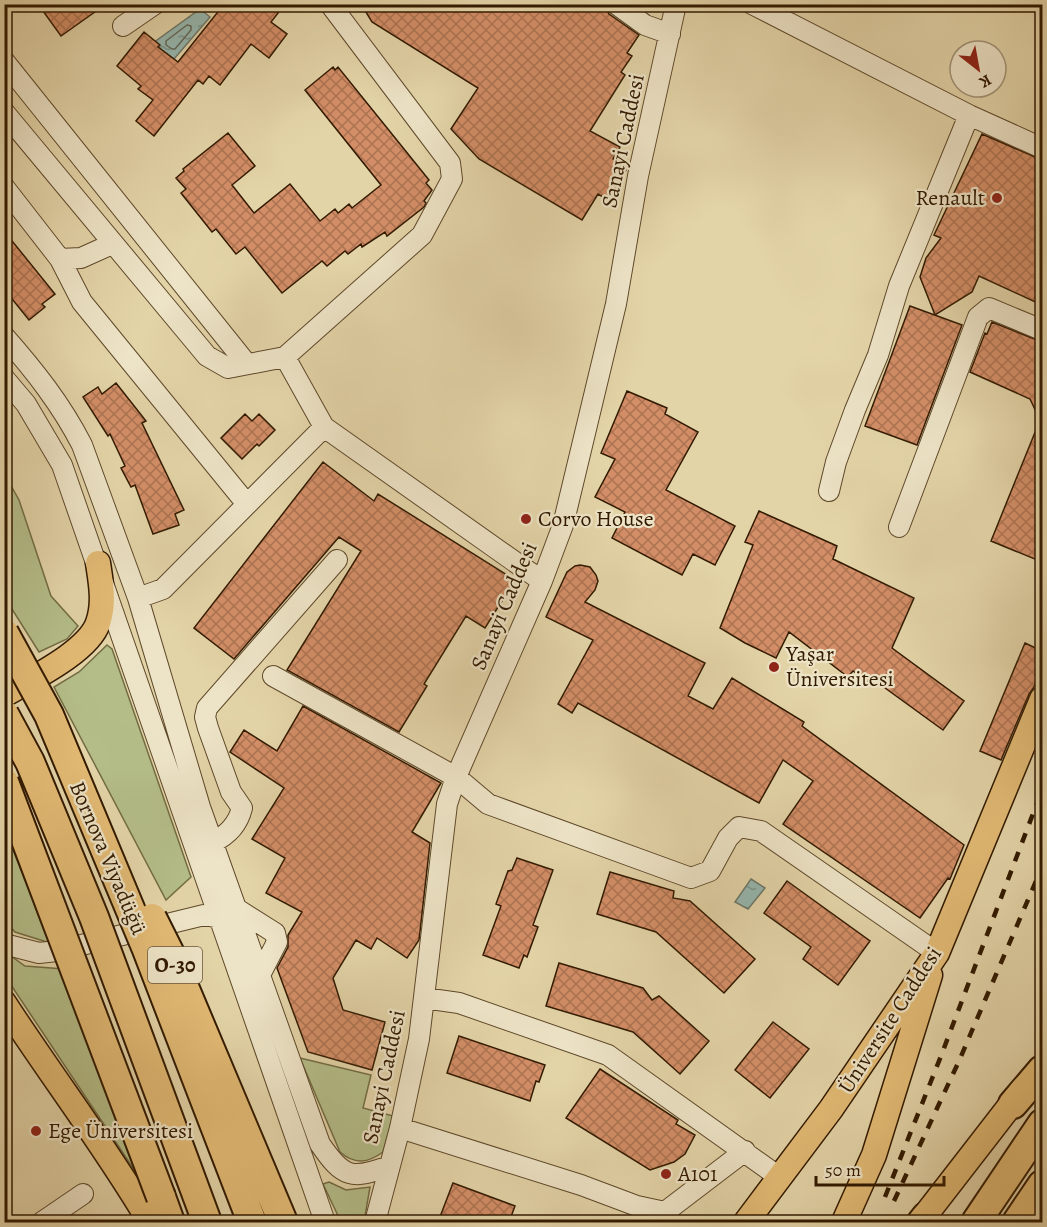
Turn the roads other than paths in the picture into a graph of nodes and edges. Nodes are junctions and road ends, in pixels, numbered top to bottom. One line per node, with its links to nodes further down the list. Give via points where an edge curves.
1 (155, 4): 6 (street)
2 (330, 4): 17 (street, via 450,162 452,179 422,235)
3 (616, 4): 7 (street, via 645,24)
4 (676, 4): 7 (street, Sanayi Caddesi)
5 (752, 4): 10 (street)
6 (123, 26)
7 (670, 34): 26 (street, Sanayi Caddesi, via 638,176 616,304 563,525)
8 (4, 61): 18 (street)
9 (4, 112): 13 (street)
10 (969, 115): 11 (street); 21 (street, via 899,286)
11 (1042, 148)
12 (4, 187): 14 (street)
13 (112, 243): 14 (street, via 81,258); 18 (street, via 207,356 228,368)
14 (60, 259): 22 (street, via 82,302)
15 (1042, 330): 23 (street, via 989,308 978,317)
16 (4, 336): 27 (street, via 36,372 74,429)
17 (285, 357): 18 (street); 20 (street)
18 (246, 363)
19 (4, 378): 25 (street, via 26,404 62,465)
20 (324, 427): 22 (street); 26 (street)
21 (829, 491)
22 (246, 503): 27 (street, via 163,589)
23 (899, 527)
24 (337, 560): 36 (street, via 207,708 208,728 231,792 242,808 234,826)
25 (98, 563): 30 (main road, via 102,606 92,635 75,651); 37 (street)
26 (542, 581): 34 (street, Sanayi Caddesi)
27 (138, 598): 36 (street)
28 (4, 633): 33 (highway, Bornova Viyadüğü / O-30, bridge)
29 (273, 676): 34 (street)
30 (4, 696)
31 (1042, 699): 39 (main road, Üniversite Caddesi)
32 (4, 714): 56 (highway, Bornova Viyadüğü / O-30, bridge, via 30,762 94,917)
33 (49, 715): 57 (highway, Bornova Viyadüğü / O-30, bridge, via 146,947); 58 (highway, O-30, bridge, via 171,956)
34 (456, 777): 39 (street, via 488,804 691,878 710,871 728,838 739,827 761,831); 41 (street, Sanayi Caddesi, via 447,804)
35 (4, 782): 53 (highway, bridge)
36 (213, 842): 37 (street)
37 (229, 914): 38 (street, via 204,915 39,953); 40 (street); 40 (street, via 275,933 277,942); 59 (street)
38 (4, 944)
39 (937, 953): 50 (main road, Üniversite Caddesi); 62 (main road, via 874,1155)
40 (261, 975): 49 (street, via 320,1144 332,1162 343,1171 363,1175)
41 (424, 998): 47 (street, Sanayi Caddesi); 48 (street, via 459,1003 608,1055)
42 (4, 1004): 53 (main road, via 126,1181)
43 (1042, 1061): 45 (main road)
44 (1042, 1070): 45 (highway)
45 (1013, 1104): 54 (main road)
46 (1042, 1124): 63 (highway)
47 (400, 1128): 48 (street, via 665,1212); 49 (street, Sanayi Caddesi)
48 (745, 1151): 50 (street)
49 (390, 1166): 60 (street, Sanayi Caddesi)
50 (780, 1177): 61 (main road, Üniversite Caddesi)
51 (1042, 1185): 64 (highway)
52 (83, 1194): 55 (street)
53 (160, 1214)
54 (922, 1221)
55 (42, 1222)
56 (207, 1222)
57 (252, 1222)
58 (283, 1222)
59 (326, 1222)
60 (375, 1222)
61 (746, 1222)
62 (844, 1222)
63 (975, 1222)
64 (1017, 1222)

